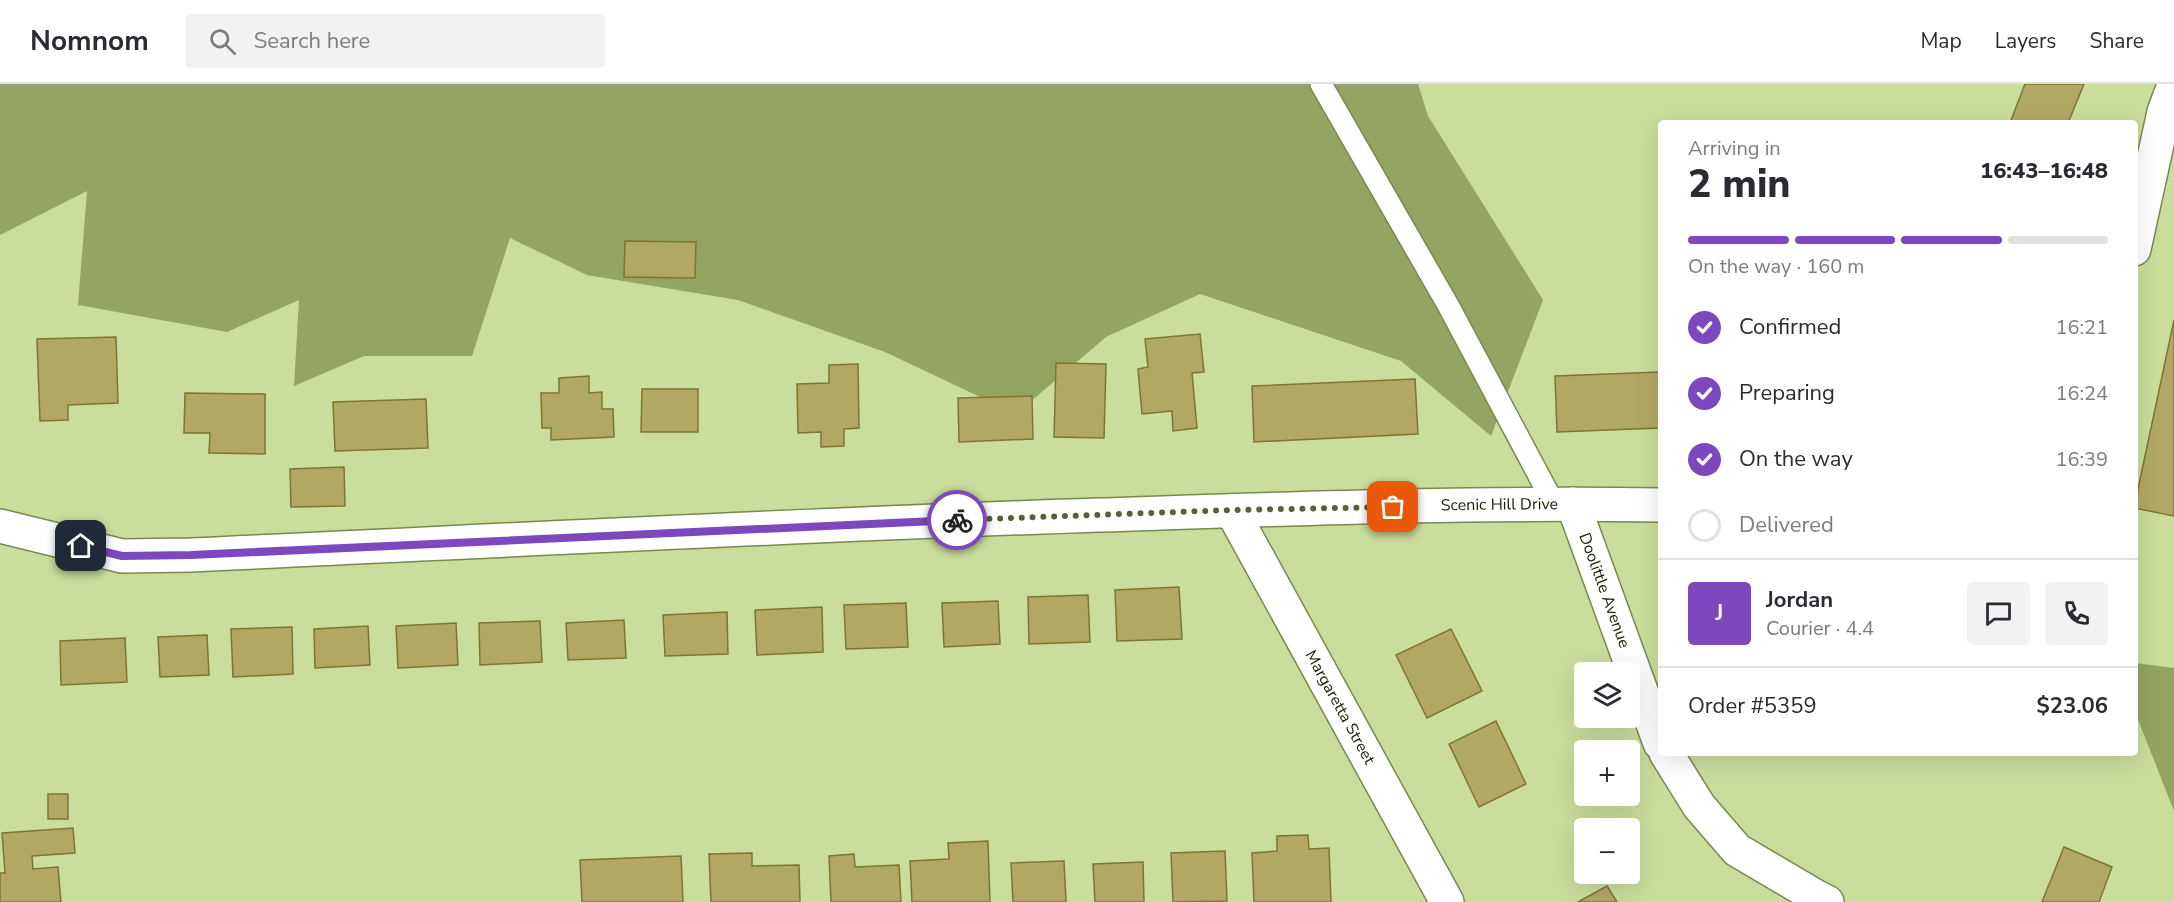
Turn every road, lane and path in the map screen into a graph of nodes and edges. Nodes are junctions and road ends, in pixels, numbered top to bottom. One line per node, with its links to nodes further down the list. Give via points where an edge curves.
1 (1321, 84): 4 (lane)
2 (2174, 85): 3 (street, via 2164,112)
3 (2138, 231)
4 (1564, 504): 5 (street, Scenic Hill Drive); 6 (street, Scenic Hill Drive); 8 (street, Doolittle Avenue)
5 (1658, 505)
6 (1232, 510): 7 (street, Scenic Hill Drive, via 122,556); 10 (street, Margaretta Street)
7 (0, 526)
8 (1658, 738)
9 (1668, 756): 11 (street, via 1699,806 1737,850)
10 (1447, 902)
11 (1827, 902)

